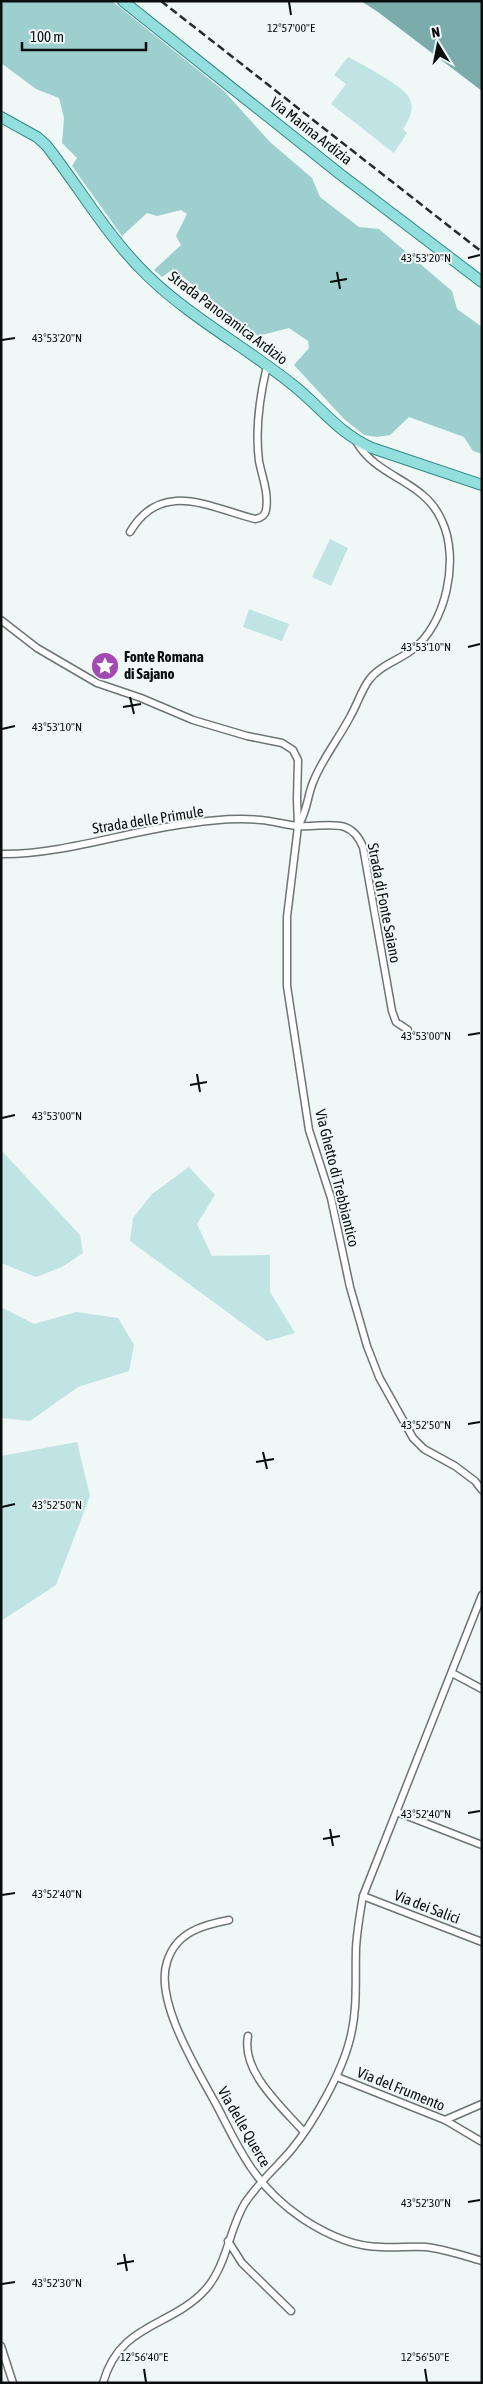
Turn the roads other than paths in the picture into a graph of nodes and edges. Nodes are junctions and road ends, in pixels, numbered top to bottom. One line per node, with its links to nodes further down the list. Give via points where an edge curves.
1 (123, 1): 3 (main road, Via Marina Ardizia)
2 (1, 117): 4 (main road, Strada Panoramica Ardizio, via 46,145 126,253 148,276)
3 (482, 282)
4 (267, 366): 5 (main road, Strada Panoramica Ardizio, via 294,386 334,425); 7 (street, via 261,391 258,442 267,493 266,512 262,517 255,519 198,503 174,500 148,509)
5 (356, 440): 6 (main road, Strada Panoramica Ardizio, via 393,456); 9 (street, via 373,464 410,484 429,499 443,522 448,542 446,592 436,622 425,638 369,680 317,772 306,814)
6 (482, 485)
7 (130, 532)
8 (1, 620): 9 (street, via 37,648 97,684 193,720 282,743 294,750 298,760)
9 (298, 826): 10 (street, Strada delle Primule, via 261,820 198,822 61,847); 11 (street, Strada di Fonte Saiano, via 339,825 358,836 363,847 392,1011 396,1022); 12 (street, Via Ghetto di Trebbiantico, via 286,917 287,986 309,1130 331,1198 350,1287 379,1377 413,1438 424,1449 476,1481)
10 (1, 854)
11 (408, 1030)
12 (482, 1490)
13 (482, 1595): 14 (street)
14 (452, 1674): 15 (street); 16 (street)
15 (482, 1689)
16 (397, 1812): 17 (street); 18 (street)
17 (482, 1845)
18 (363, 1896): 20 (street, Via dei Salici); 22 (street, via 356,1949 356,2004 350,2039)
19 (229, 1920): 27 (street, Via delle Querce, via 191,1930 167,1961 165,1983 176,2026 186,2049 243,2156)
20 (482, 1942)
21 (248, 2036): 25 (street, via 246,2046 250,2063 272,2096)
22 (336, 2077): 24 (street, Via del Frumento); 25 (street)
23 (482, 2104): 24 (street)
24 (445, 2120): 26 (street, Via del Frumento)
25 (304, 2132): 27 (street)
26 (482, 2142)
27 (262, 2182): 28 (street, via 240,2212); 29 (street, Via delle Querce, via 276,2198 302,2218 340,2238 378,2247 426,2247)
28 (228, 2241): 30 (street, via 242,2263); 36 (street, via 218,2271 206,2288 192,2302 127,2341 115,2355)
29 (482, 2261)
30 (291, 2311)
31 (1, 2346): 32 (street)
32 (3, 2353): 34 (street)
33 (1, 2369): 34 (street)
34 (12, 2375): 35 (street)
35 (13, 2383)
36 (103, 2383)

